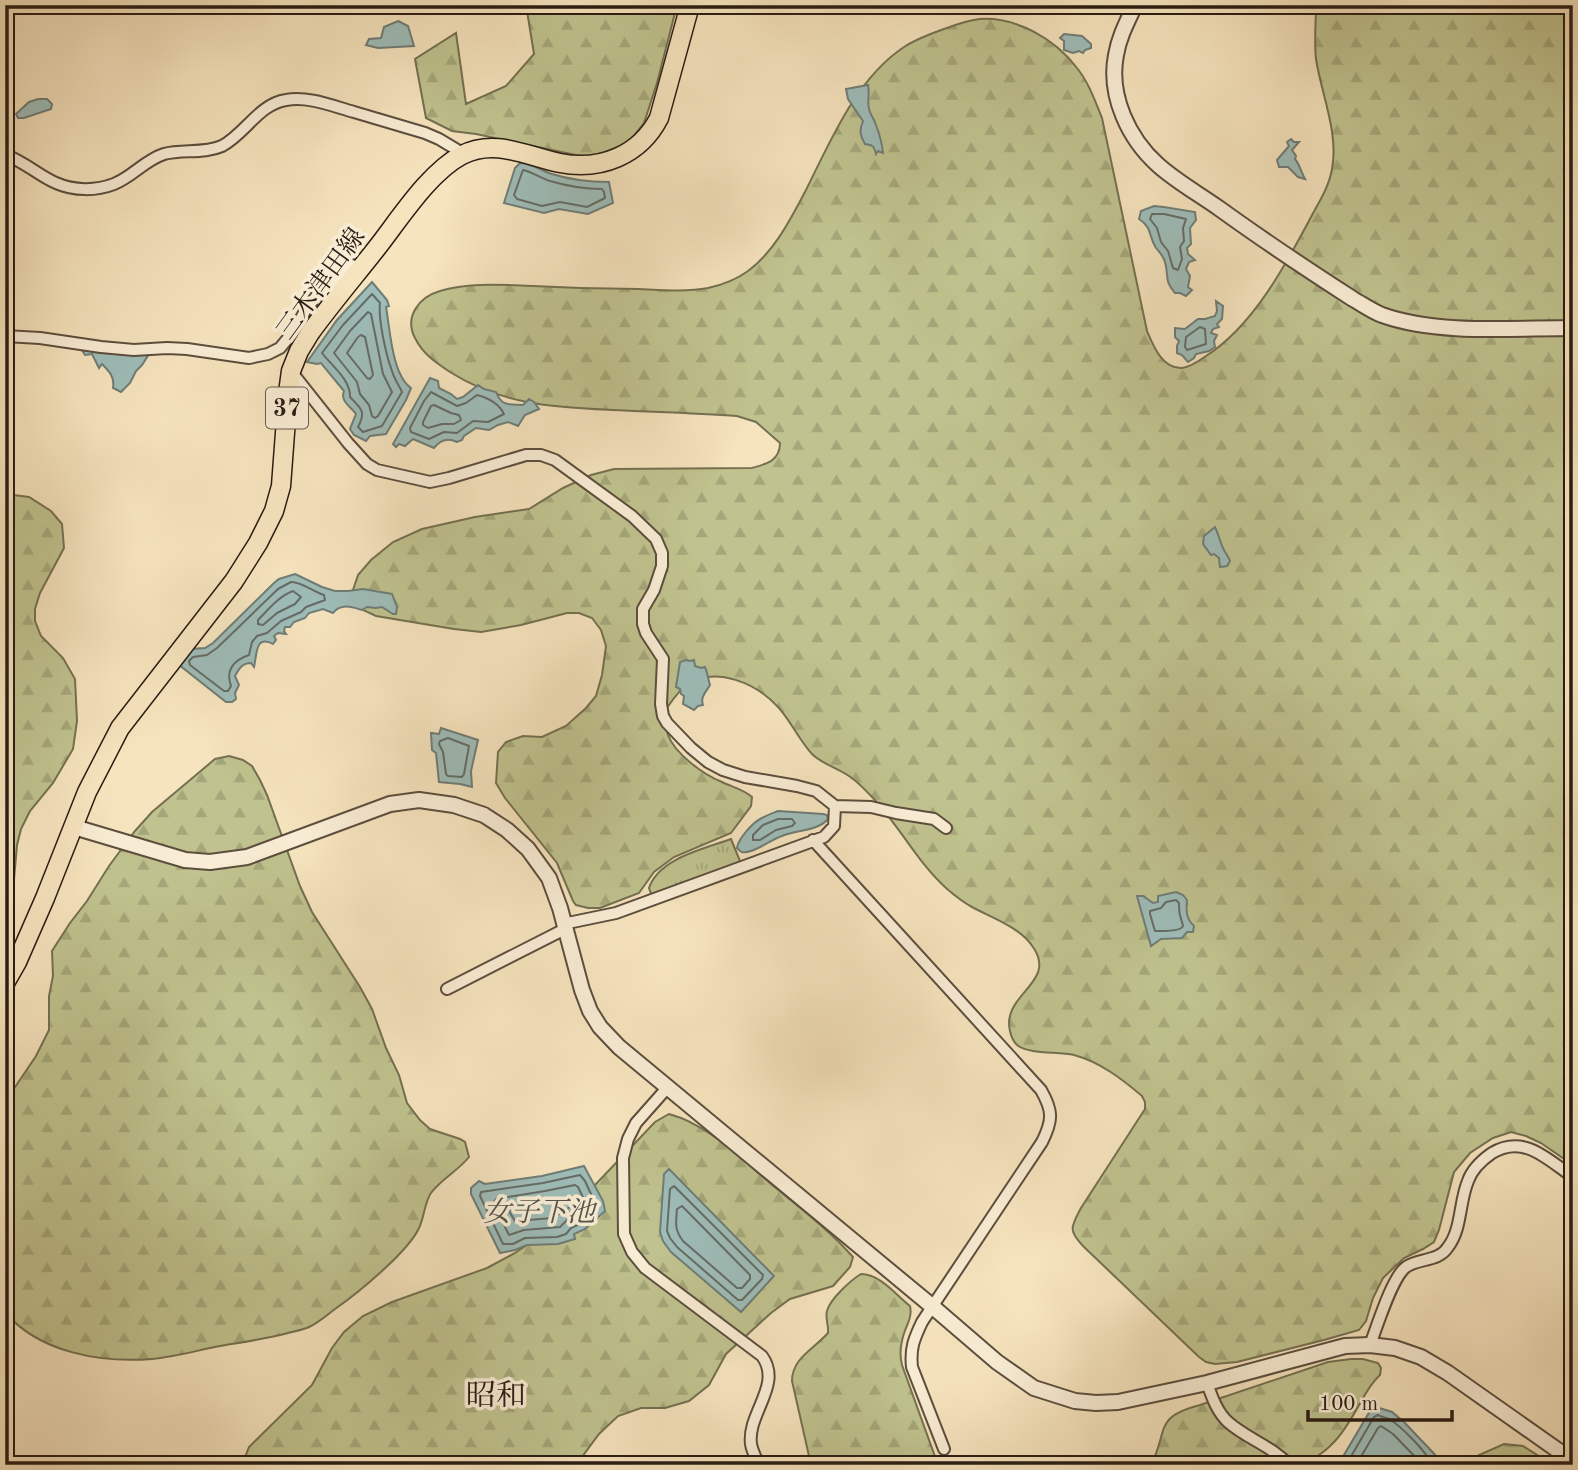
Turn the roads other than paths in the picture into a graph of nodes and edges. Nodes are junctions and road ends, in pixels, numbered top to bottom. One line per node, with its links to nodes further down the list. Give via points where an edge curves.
1 (690, 5): 3 (main road, 三木津田線 / 37, via 659,118 634,149 583,165 498,147)
2 (1135, 5): 6 (street, via 1122,30 1114,83 1129,130 1141,148 1177,180 1381,314 1462,328)
3 (464, 154): 4 (street, via 425,133 297,99 269,106 221,146 164,154 117,183 97,189 57,184); 5 (main road, 三木津田線 / 37, via 449,162 424,188)
4 (5, 155)
5 (360, 269): 7 (street, via 346,266 318,294 280,348 249,358); 8 (main road, 三木津田線 / 37, via 310,333)
6 (1573, 328)
7 (5, 336)
8 (291, 371): 9 (street, via 348,443 377,470 430,482 526,455 541,455 555,460 632,516 656,539 662,553 654,590 643,608 643,624 663,659 661,704 667,723 723,771 816,791); 10 (main road, 三木津田線 / 37, via 281,486 274,511 234,581 120,728)
9 (835, 806): 11 (street, via 870,807 934,819); 12 (street, via 834,825 824,837)
10 (74, 827): 13 (street, via 185,860 209,862 247,857 390,804 419,800 454,805 484,815 528,849 549,878); 14 (main road, 三木津田線 / 37)
11 (946, 828)
12 (813, 840): 13 (street, via 617,913); 18 (street, via 1048,1101 1050,1126 1042,1142)
13 (564, 927): 15 (street); 16 (street, via 582,990 600,1027)
14 (5, 983)
15 (447, 989)
16 (667, 1088): 18 (street); 23 (street, via 628,1139 623,1158 624,1234 646,1268 767,1362 768,1383 751,1432)
17 (1573, 1177): 19 (street, via 1531,1148 1502,1147 1487,1156 1468,1180 1453,1241 1445,1252 1407,1266 1398,1276)
18 (933, 1307): 20 (street, via 1014,1376 1054,1396 1118,1402); 21 (street, via 913,1341 912,1367)
19 (1370, 1345): 20 (street, via 1345,1346); 22 (street, via 1421,1357)
20 (1207, 1382): 24 (street, via 1228,1422)
21 (944, 1449)
22 (1573, 1461)
23 (759, 1465)
24 (1289, 1465)

